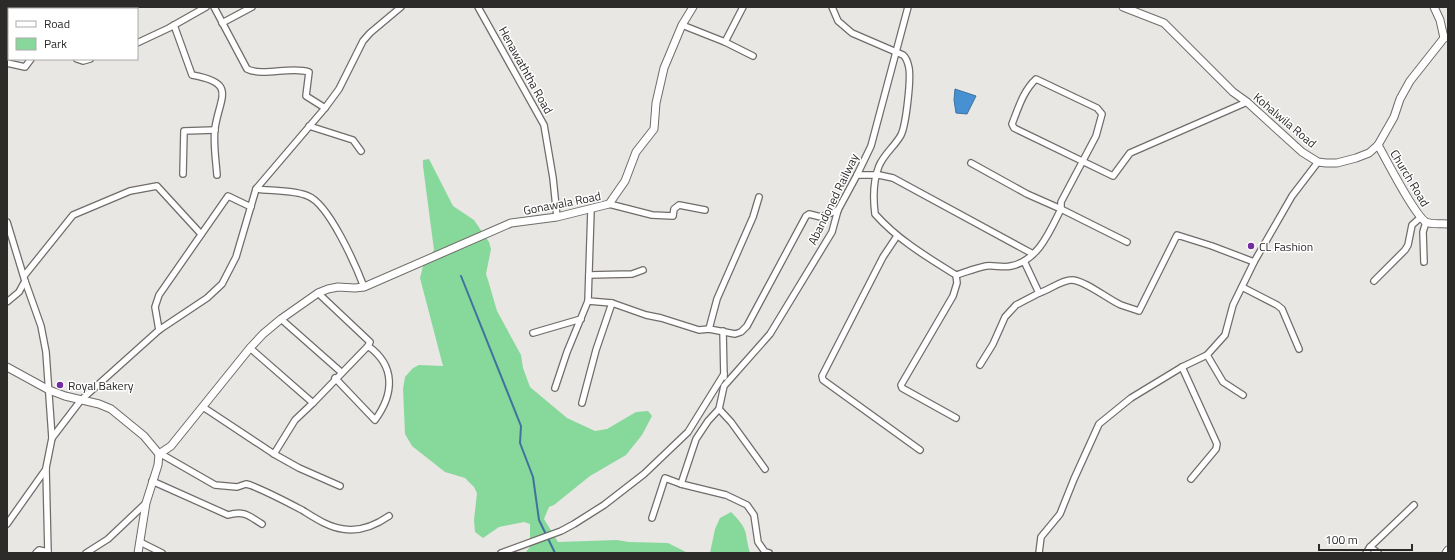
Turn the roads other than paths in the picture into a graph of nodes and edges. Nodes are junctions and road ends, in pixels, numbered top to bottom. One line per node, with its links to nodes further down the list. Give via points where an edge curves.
1 (206, 7): 13 (street)
2 (214, 7): 12 (street)
3 (252, 7): 12 (street)
4 (401, 7): 23 (street, via 363,41 339,89)
5 (478, 7): 43 (street, Henawaththa Road, via 544,125)
6 (693, 7): 14 (street, Gonawala Road)
7 (743, 7): 16 (street)
8 (832, 7): 18 (street, via 838,20 852,33)
9 (908, 7): 18 (street, Abandoned Railway)
10 (1123, 7): 22 (street, Kohalwila Road, via 1164,23 1233,92)
11 (1434, 7): 15 (street)
12 (222, 23): 23 (street, via 248,69 309,72 306,96)
13 (174, 25): 17 (street); 25 (street, via 192,75 208,78 221,87 224,95)
14 (682, 25): 16 (street); 37 (street, Gonawala Road, via 664,68 656,103 654,129 636,152 625,181)
15 (1446, 38): 26 (street, Kohalwila Road, via 1410,81)
16 (725, 42): 19 (street)
17 (138, 43)
18 (897, 52): 33 (street, Abandoned Railway, via 871,146); 34 (street, via 906,58 910,69 905,115 901,135 880,164)
19 (753, 56)
20 (30, 60): 21 (street, via 25,67)
21 (7, 63)
22 (1247, 102): 28 (street, Kohalwila Road, via 1302,152); 30 (street, via 1130,154 1113,176)
23 (325, 108): 24 (street)
24 (309, 126): 27 (street, via 353,140); 35 (street)
25 (215, 130): 31 (street, via 184,131); 32 (street)
26 (1378, 145): 28 (street, Kohalwila Road, via 1369,154 1356,158 1337,163); 44 (street, Church Road, via 1413,208)
27 (361, 151)
28 (1318, 162): 52 (street, via 1292,196)
29 (971, 163): 39 (street, via 1027,194)
30 (1083, 163): 30 (street, via 1014,128 1012,124 1020,103 1036,79 1097,108 1102,114 1096,136); 39 (street, via 1062,202)
31 (183, 174)
32 (217, 175)
33 (857, 175): 34 (street); 42 (street, Abandoned Railway)
34 (877, 175): 48 (street, via 874,187 875,214); 50 (street, via 893,178)
35 (256, 189): 38 (street); 59 (street, via 295,192 309,196 323,208 354,260)
36 (759, 197): 68 (street, via 753,217 717,299)
37 (609, 204): 40 (street, Gonawala Road); 41 (street, via 673,216 674,209 679,205)
38 (251, 207): 47 (street, via 228,196); 69 (street, via 236,258 222,284 207,298)
39 (1061, 209): 49 (street); 50 (street, via 1046,238)
40 (590, 210): 43 (street, Gonawala Road); 56 (street)
41 (706, 210)
42 (838, 210): 70 (street, via 821,217 809,214 806,216 747,326 735,334); 82 (street, Abandoned Railway, via 832,232 770,334)
43 (557, 217): 59 (street, Gonawala Road, via 512,223)
44 (1424, 219): 46 (street, Church Road); 53 (street); 58 (street, via 1412,225 1405,250)
45 (7, 222): 57 (street)
46 (1448, 224)
47 (201, 234): 57 (street, via 157,186 130,191 73,215); 69 (street, via 159,295 155,307)
48 (897, 236): 55 (street); 93 (street, via 879,264 822,376 823,380)
49 (1127, 242)
50 (1033, 254): 51 (street)
51 (1024, 261): 55 (street, via 1011,266 986,266); 62 (street)
52 (1254, 262): 60 (street); 62 (street, via 1177,235 1139,311 1121,305 1072,280)
53 (1424, 262)
54 (643, 270): 56 (street, via 632,274)
55 (956, 275): 91 (street, via 957,283 953,296 901,385 902,388)
56 (588, 276): 63 (street)
57 (25, 279): 64 (street, via 19,292); 84 (street, via 41,326)
58 (1374, 281)
59 (364, 287): 61 (street, via 328,288)
60 (1242, 287): 74 (street, via 1282,309); 75 (street, via 1233,305 1225,334)
61 (318, 293): 66 (street); 72 (street, via 370,342)
62 (1039, 293): 76 (street, via 1016,305 1005,316 993,344)
63 (588, 301): 65 (street); 67 (street)
64 (7, 302)
65 (612, 303): 68 (street, via 699,330); 88 (street)
66 (281, 319): 73 (street); 79 (street)
67 (581, 319): 71 (street); 83 (street)
68 (709, 329): 70 (street)
69 (159, 330): 86 (street)
70 (723, 331): 80 (street)
71 (533, 333)
72 (368, 346): 79 (street); 81 (street, via 376,352 387,370 389,384 387,401 375,420)
73 (250, 348): 87 (street); 89 (street)
74 (1299, 350)
75 (1207, 355): 78 (street); 85 (street, via 1223,382)
76 (980, 365)
77 (7, 366): 84 (street)
78 (1182, 367): 98 (street, via 1217,444); 118 (street, via 1131,398 1099,424 1060,514 1041,537)
79 (341, 372): 81 (street)
80 (724, 374): 82 (street); 116 (street, via 688,432 644,474 574,524)
81 (336, 378): 87 (street)
82 (724, 386): 90 (street, Abandoned Railway)
83 (555, 388)
84 (49, 390): 86 (street); 92 (street)
85 (1242, 395)
86 (81, 400): 92 (street); 94 (street, via 104,406 116,413 144,436)
87 (313, 403): 95 (street, via 295,420)
88 (582, 403)
89 (203, 407): 94 (street, via 171,446); 95 (street)
90 (719, 409): 97 (street, via 732,422); 100 (street, Abandoned Railway, via 696,439)
91 (956, 418)
92 (52, 438): 96 (street)
93 (920, 450)
94 (160, 454): 99 (street); 104 (street, via 215,485 237,487 246,484 273,494 335,528 363,529)
95 (274, 454): 101 (street)
96 (46, 468): 106 (street); 111 (street)
97 (765, 469)
98 (1191, 479)
99 (152, 481): 102 (street); 107 (street, via 228,515 240,512)
100 (681, 484): 105 (street, via 664,478); 117 (street, via 726,495 747,505 754,515 758,542 765,552)
101 (340, 486)
102 (146, 503): 108 (street); 113 (street, via 108,539)
103 (1414, 505): 109 (street)
104 (389, 516)
105 (652, 518)
106 (7, 524)
107 (262, 524)
108 (140, 542): 114 (street); 115 (street)
109 (1370, 546): 119 (street); 120 (street)
110 (1448, 550): 121 (street)
111 (48, 552): 112 (street, via 39,550)
112 (36, 553)
113 (86, 553)
114 (138, 553)
115 (162, 553)
116 (501, 553)
117 (769, 553)
118 (1039, 553)
119 (1366, 553)
120 (1378, 553)
121 (1446, 553)

